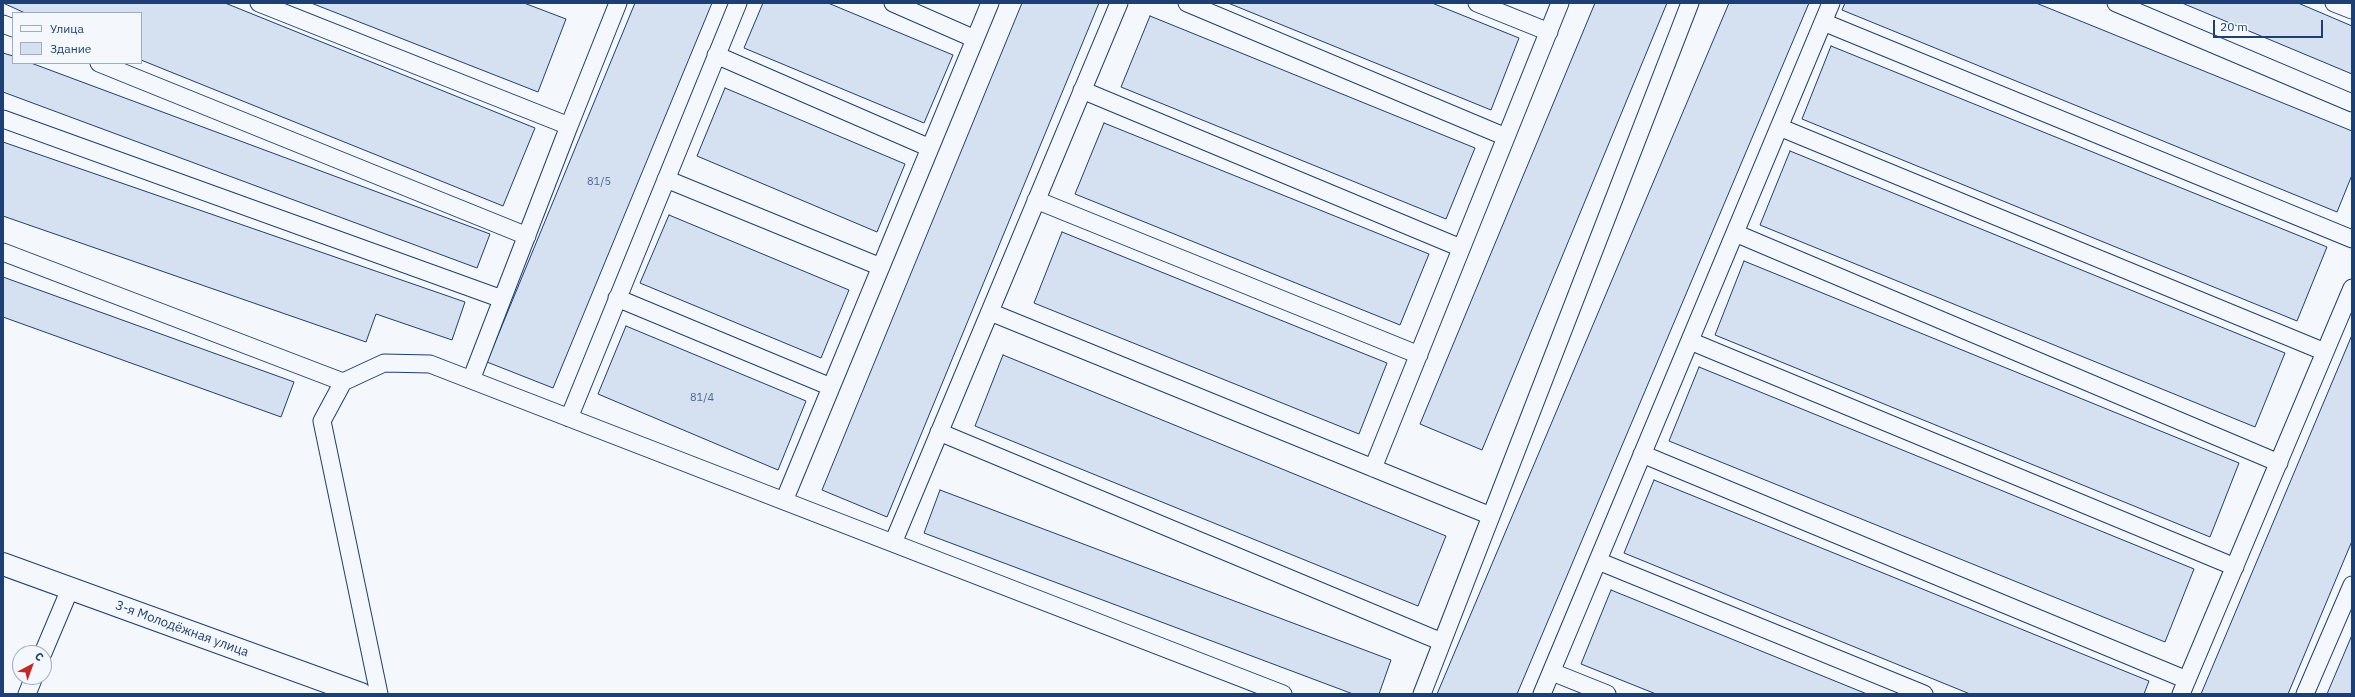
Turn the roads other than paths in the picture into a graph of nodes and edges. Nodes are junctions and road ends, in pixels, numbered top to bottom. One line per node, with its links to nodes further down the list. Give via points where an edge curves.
1 (259, 3): 23 (lane)
2 (738, 3): 18 (lane)
3 (893, 3): 17 (lane)
4 (990, 3): 17 (lane)
5 (1119, 3): 20 (lane)
6 (1187, 3): 25 (lane)
7 (1477, 3): 16 (lane)
8 (1560, 3): 16 (lane)
9 (1690, 3): 51 (lane)
10 (1831, 3): 15 (lane)
11 (2116, 3): 21 (lane)
12 (2334, 3): 14 (lane)
13 (614, 4): 23 (lane)
14 (2352, 10)
15 (1823, 22): 24 (lane); 31 (lane)
16 (1548, 32): 25 (lane)
17 (975, 39): 26 (lane)
18 (716, 55): 26 (lane); 27 (lane)
19 (101, 64): 30 (lane)
20 (1082, 90): 28 (lane); 32 (lane)
21 (2352, 103)
22 (3, 119): 37 (lane)
23 (569, 126): 30 (lane)
24 (1779, 127): 29 (lane); 40 (lane)
25 (1506, 137): 32 (lane)
26 (930, 148): 34 (lane)
27 (666, 179): 34 (lane); 36 (lane)
28 (1036, 200): 38 (lane); 41 (lane)
29 (1735, 233): 39 (lane); 48 (lane)
30 (527, 236): 37 (lane)
31 (2352, 239)
32 (1462, 248): 41 (lane)
33 (3, 252): 43 (lane)
34 (881, 267): 44 (lane)
35 (2352, 288): 40 (lane)
36 (617, 298): 44 (lane); 45 (lane)
37 (502, 299): 42 (lane)
38 (990, 312): 46 (lane); 49 (lane)
39 (1690, 341): 47 (lane); 55 (lane)
40 (2325, 352): 48 (lane)
41 (1419, 355): 49 (lane)
42 (471, 380): 43 (lane, via 430,364 384,363); 45 (lane)
43 (343, 382): 63 (lane, via 322,421)
44 (831, 387): 50 (lane)
45 (568, 418): 50 (lane)
46 (939, 432): 52 (lane); 58 (lane)
47 (1642, 454): 53 (lane); 61 (lane)
48 (2279, 462): 55 (lane)
49 (1373, 468): 51 (lane)
50 (784, 501): 52 (lane)
51 (1491, 516): 58 (lane)
52 (893, 543): 64 (lane)
53 (1598, 561): 60 (lane); 68 (lane)
54 (3, 564): 57 (main road, 3-я Молодёжная улица)
55 (2234, 567): 61 (lane)
56 (2352, 585): 69 (lane)
57 (70, 588): 59 (lane); 62 (main road, 3-я Молодёжная улица)
58 (1442, 642): 65 (lane)
59 (47, 645)
60 (1552, 672): 66 (lane); 67 (lane)
61 (2184, 687)
62 (361, 694)
63 (379, 694)
64 (1283, 694)
65 (1422, 694)
66 (1542, 694)
67 (1607, 694)
68 (1924, 694)
69 (2305, 694)

